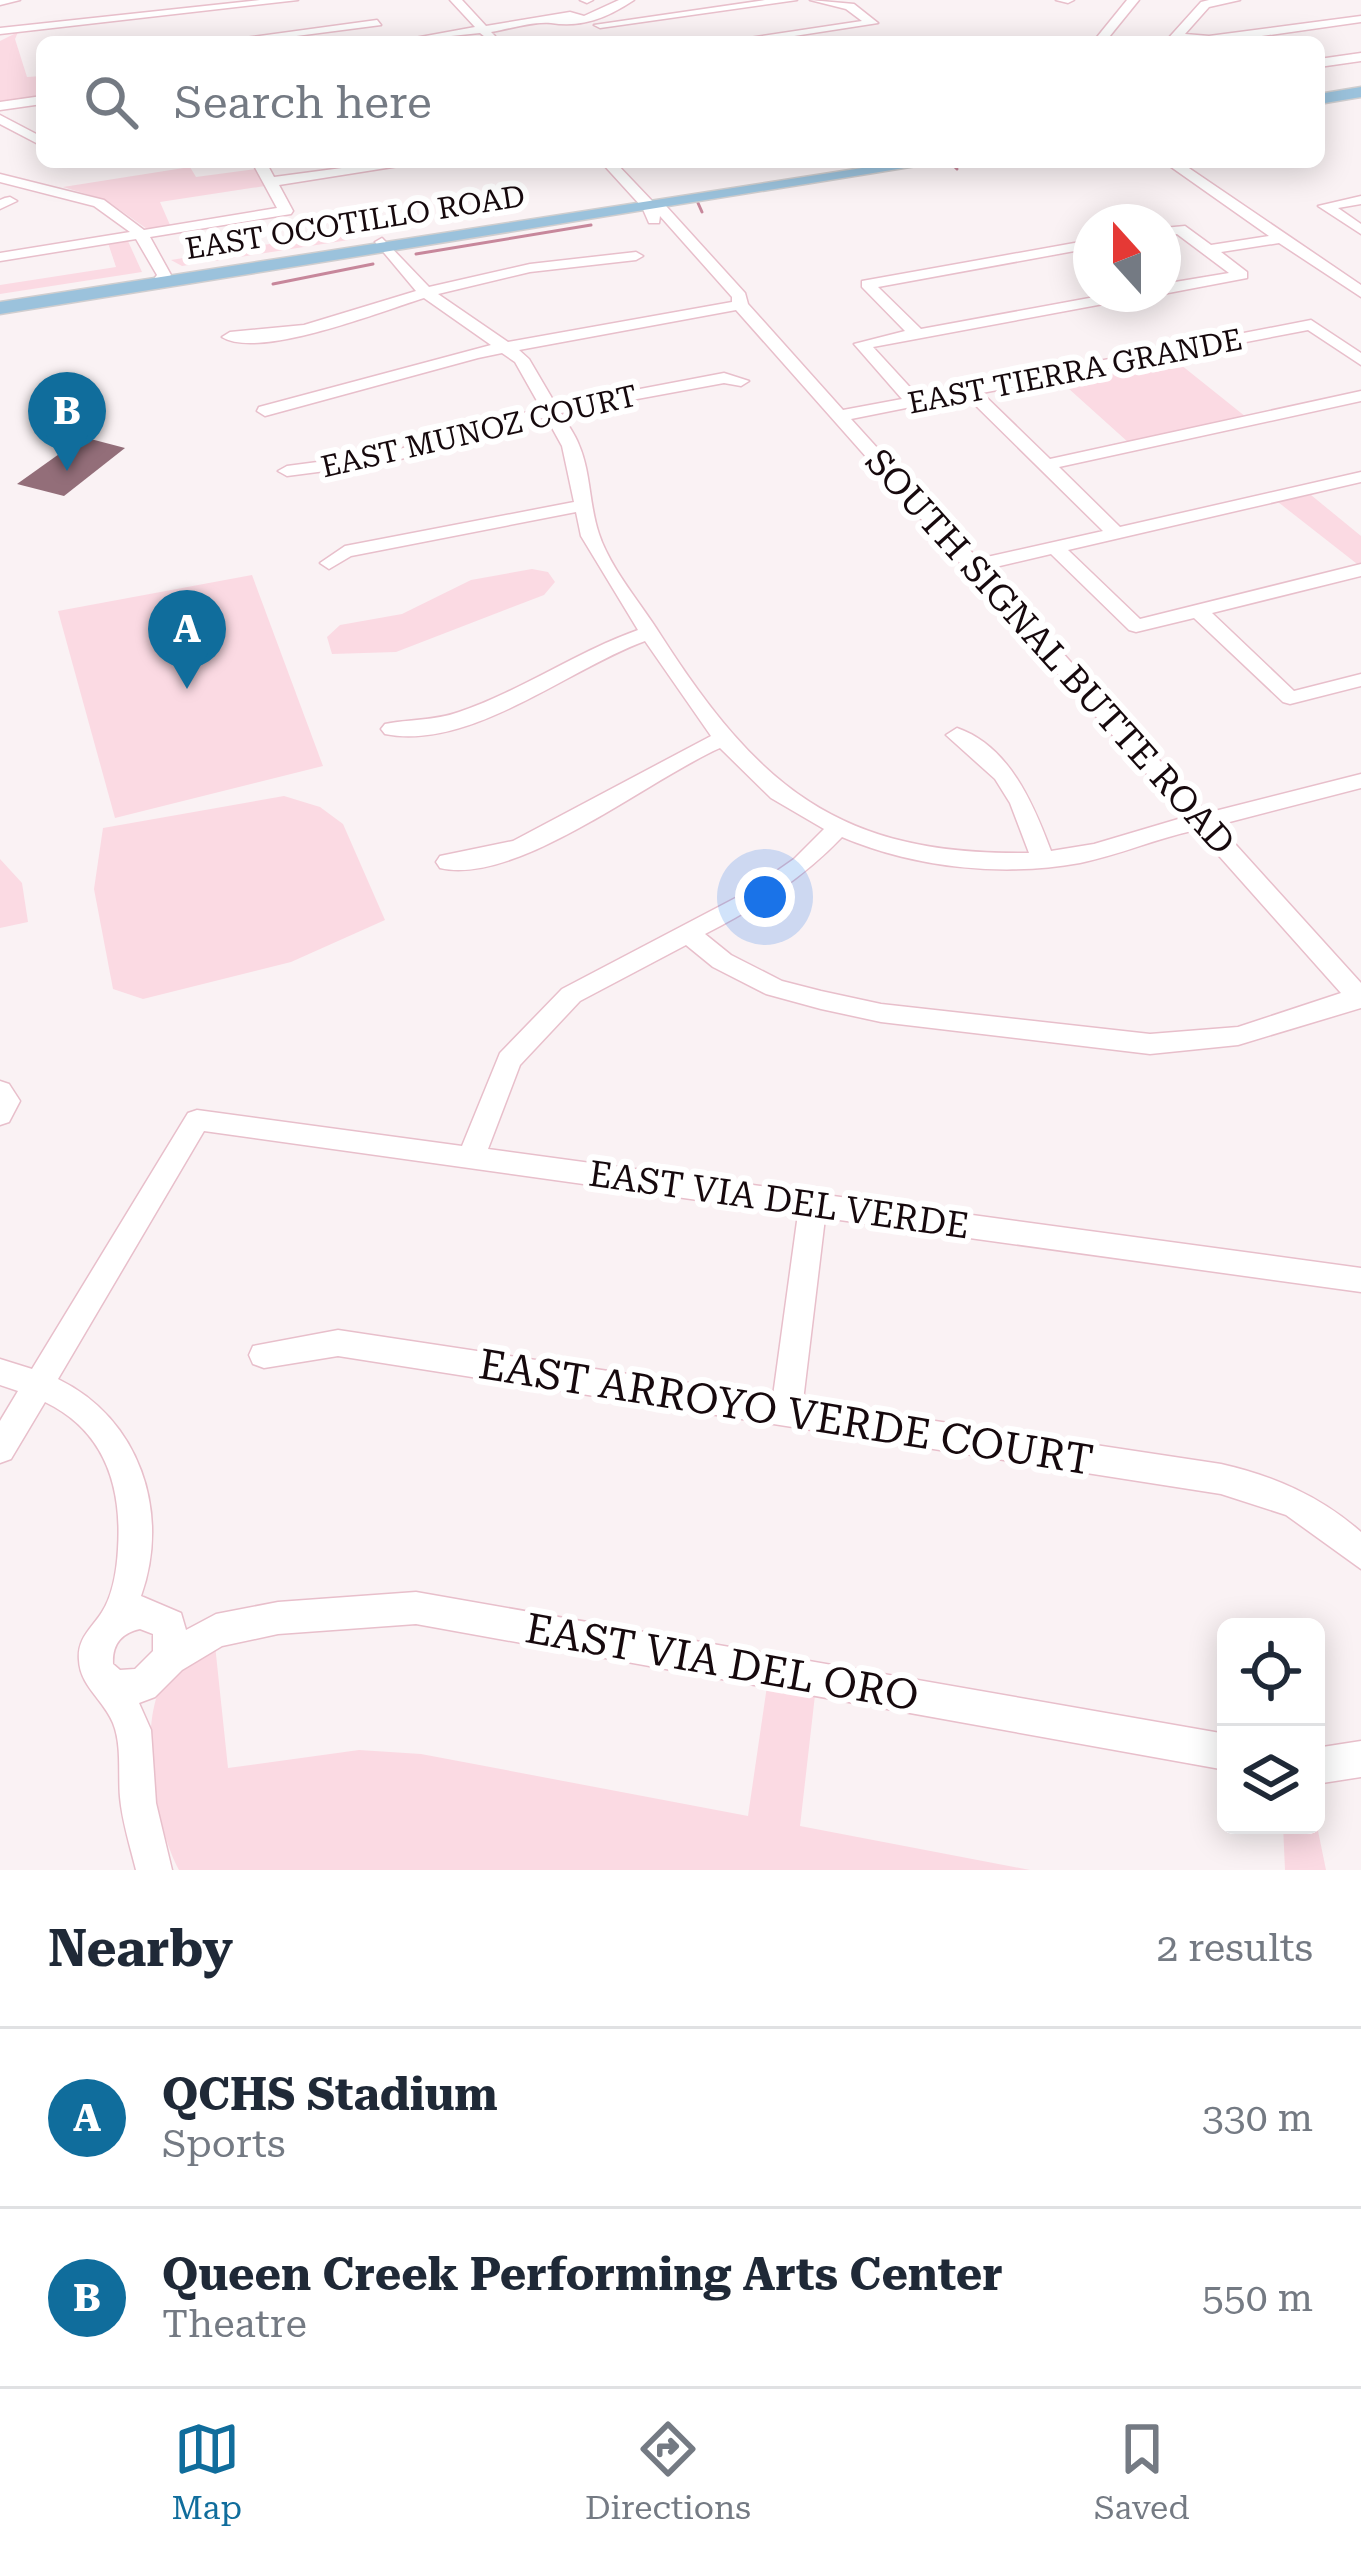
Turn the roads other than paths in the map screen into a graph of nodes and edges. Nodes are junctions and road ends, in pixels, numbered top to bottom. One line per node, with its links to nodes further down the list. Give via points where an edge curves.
1 (14, 0): 10 (street)
2 (292, 0): 16 (street)
3 (456, 0): 18 (street)
4 (628, 0): 13 (street)
5 (791, 0): 12 (street)
6 (816, 0): 23 (street, via 850,6 872,23)
7 (1133, 0): 15 (street)
8 (1142, 0): 15 (street)
9 (1234, 0): 25 (street, via 1205,4)
10 (0, 2)
11 (653, 3): 12 (street)
12 (676, 15): 13 (street)
13 (602, 17): 18 (street); 22 (street)
14 (1361, 19): 26 (street)
15 (1115, 24): 24 (street)
16 (66, 26): 17 (street); 19 (street)
17 (0, 31)
18 (488, 35)
19 (70, 36)
20 (258, 36): 21 (street, via 372,17)
21 (389, 36)
22 (615, 36)
23 (774, 36)
24 (1104, 36)
25 (1177, 36)
26 (1238, 36)
27 (1361, 57): 28 (street)
28 (1325, 62)
29 (1361, 92): 30 (main road)
30 (1325, 98)
31 (36, 101): 32 (street)
32 (0, 106)
33 (0, 119): 34 (street)
34 (36, 139)
35 (262, 168): 42 (street)
36 (373, 168): 42 (street)
37 (614, 168): 44 (street, SOUTH SIGNAL BUTTE ROAD)
38 (857, 168): 44 (main road, EAST OCOTILLO ROAD)
39 (891, 168): 44 (main road, EAST OCOTILLO ROAD)
40 (1180, 168): 48 (street)
41 (0, 178): 46 (street, via 99,202)
42 (270, 182): 46 (street, via 286,211)
43 (1361, 200): 45 (street, via 1324,206)
44 (647, 203): 49 (main road, EAST OCOTILLO ROAD); 59 (street, SOUTH SIGNAL BUTTE ROAD, via 724,298)
45 (1361, 230)
46 (140, 234): 53 (street); 54 (street, via 136,242)
47 (1181, 235): 51 (street)
48 (1282, 238): 51 (street); 57 (street)
49 (384, 244): 54 (main road, EAST OCOTILLO ROAD); 56 (street)
50 (1073, 247): 61 (street, via 867,284)
51 (1209, 250): 55 (street, via 1242,274)
52 (636, 256): 56 (street)
53 (0, 257)
54 (158, 278): 58 (main road, EAST OCOTILLO ROAD)
55 (1181, 286)
56 (425, 292): 62 (street, via 312,328); 63 (street)
57 (1361, 292)
58 (0, 304)
59 (740, 305): 63 (street); 71 (street, SOUTH SIGNAL BUTTE ROAD)
60 (1073, 306): 61 (street)
61 (917, 334): 68 (street, via 862,344)
62 (230, 337)
63 (507, 347): 69 (street); 70 (street)
64 (1361, 360): 66 (street, EAST TIERRA GRANDE, via 1311,325)
65 (741, 381): 69 (street, EAST MUNOZ COURT)
66 (970, 392): 68 (street, EAST TIERRA GRANDE); 72 (street)
67 (1361, 396): 72 (street)
68 (914, 402): 71 (street, EAST TIERRA GRANDE)
69 (551, 410): 73 (street, EAST MUNOZ COURT, via 405,455); 75 (street, via 571,446)
70 (265, 411)
71 (839, 416): 79 (street, SOUTH SIGNAL BUTTE ROAD)
72 (1045, 465): 76 (street)
73 (287, 471)
74 (1361, 477): 76 (street)
75 (585, 505): 78 (street, via 345,552); 82 (street, via 590,536)
76 (1116, 533): 77 (street)
77 (1055, 548): 79 (street); 81 (street, via 1136,626)
78 (329, 562)
79 (973, 566): 89 (street, SOUTH SIGNAL BUTTE ROAD)
80 (1361, 571): 81 (street)
81 (1197, 610): 83 (street, via 1290,698)
82 (652, 632): 84 (street, via 593,652 466,719); 86 (street)
83 (1361, 680)
84 (392, 729)
85 (957, 735): 91 (street, via 1012,782)
86 (725, 738): 90 (street, via 788,798); 92 (street, via 686,752 568,824 481,861)
87 (1361, 770): 89 (street, via 1216,810)
88 (1361, 781): 89 (street)
89 (1202, 821): 91 (street); 94 (street, SOUTH SIGNAL BUTTE ROAD)
90 (841, 825): 91 (street, via 934,855); 93 (street, via 783,880)
91 (1043, 859)
92 (448, 862)
93 (689, 934): 94 (street, via 775,988 820,1000 1150,1044 1238,1036); 97 (street, via 603,975 537,1027 501,1075)
94 (1360, 998)
95 (0, 1091): 96 (street, via 8,1101)
96 (0, 1115)
97 (471, 1158): 98 (street, EAST VIA DEL VERDE); 102 (street, EAST VIA DEL VERDE, via 197,1120)
98 (813, 1204): 99 (street, EAST VIA DEL VERDE); 103 (street)
99 (1361, 1280)
100 (264, 1354): 103 (street, EAST ARROYO VERDE COURT, via 338,1343)
101 (0, 1372): 102 (street)
102 (40, 1382): 104 (street); 106 (street, via 104,1424 122,1454)
103 (786, 1412): 105 (street, EAST ARROYO VERDE COURT, via 1262,1487 1304,1505)
104 (0, 1449)
105 (1361, 1553)
106 (133, 1572): 107 (street); 108 (street)
107 (117, 1620): 108 (street); 109 (street, via 94,1651 98,1674)
108 (161, 1644): 109 (street); 110 (street); 111 (street, EAST VIA DEL ORO, via 328,1611 416,1609)
109 (115, 1688): 110 (street)
110 (134, 1730): 114 (street, via 138,1803)
111 (1217, 1750)
112 (1361, 1760): 113 (street)
113 (1325, 1765)
114 (154, 1870)

